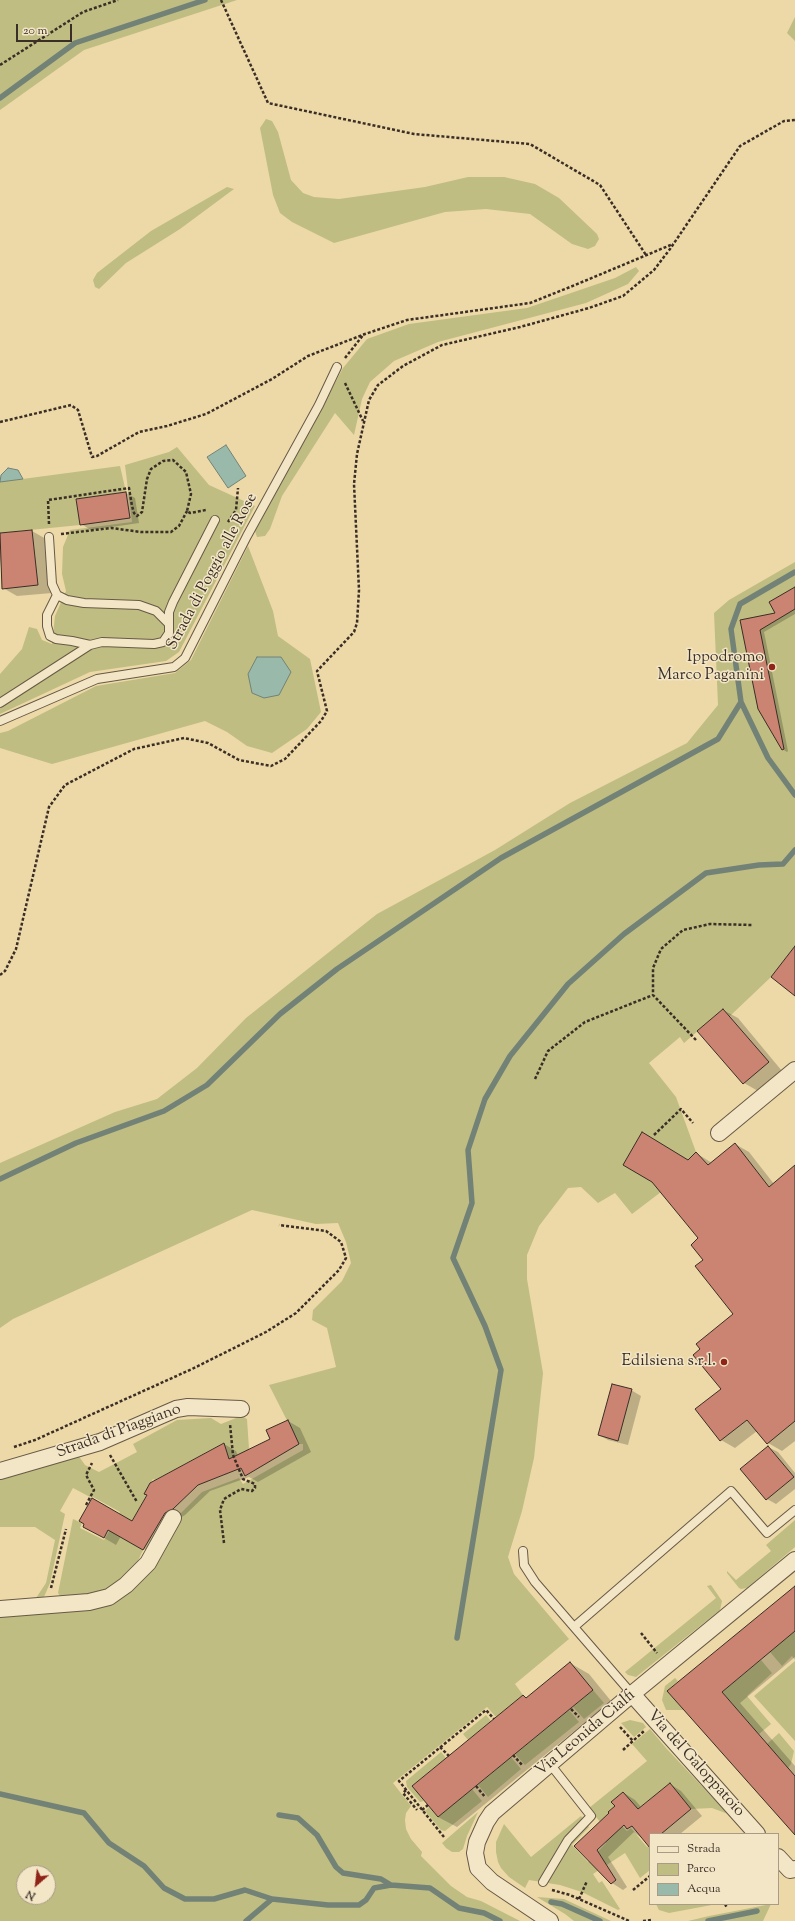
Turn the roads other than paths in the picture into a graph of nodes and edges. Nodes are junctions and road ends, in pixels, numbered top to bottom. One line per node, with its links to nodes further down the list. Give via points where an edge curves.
1 (337, 367): 8 (lane, Strada di Poggio alle Rose, via 185,658 174,667 97,679)
2 (215, 520): 5 (lane, via 173,602)
3 (49, 537): 4 (lane, via 52,584)
4 (57, 595): 5 (lane, via 84,603 139,605 156,611); 6 (lane, via 47,615 50,636)
5 (169, 624): 6 (lane, via 169,633 163,642 102,642)
6 (90, 645): 7 (lane)
7 (0, 703)
8 (0, 721)
9 (795, 1070): 10 (street)
10 (719, 1133)
11 (233, 1409): 12 (street, Strada di Piaggiano, via 176,1409 100,1442)
12 (0, 1471)
13 (795, 1510): 18 (lane, via 768,1533 731,1491)
14 (173, 1518): 17 (street, via 148,1563 126,1585 109,1597 89,1602)
15 (523, 1551): 18 (lane, via 522,1557 529,1574)
16 (795, 1560): 19 (street, Via Leonida Cialfi)
17 (0, 1609)
18 (574, 1627): 19 (lane)
19 (632, 1694): 20 (street, Via Leonida Cialfi); 21 (street, Via del Galoppatoio)
20 (550, 1764): 24 (lane, via 591,1816 568,1840); 25 (street, Via Leonida Cialfi, via 492,1813 481,1831 475,1853 478,1868 492,1882)
21 (756, 1833)
22 (779, 1858): 23 (street)
23 (792, 1870)
24 (545, 1885)
25 (550, 1921)

